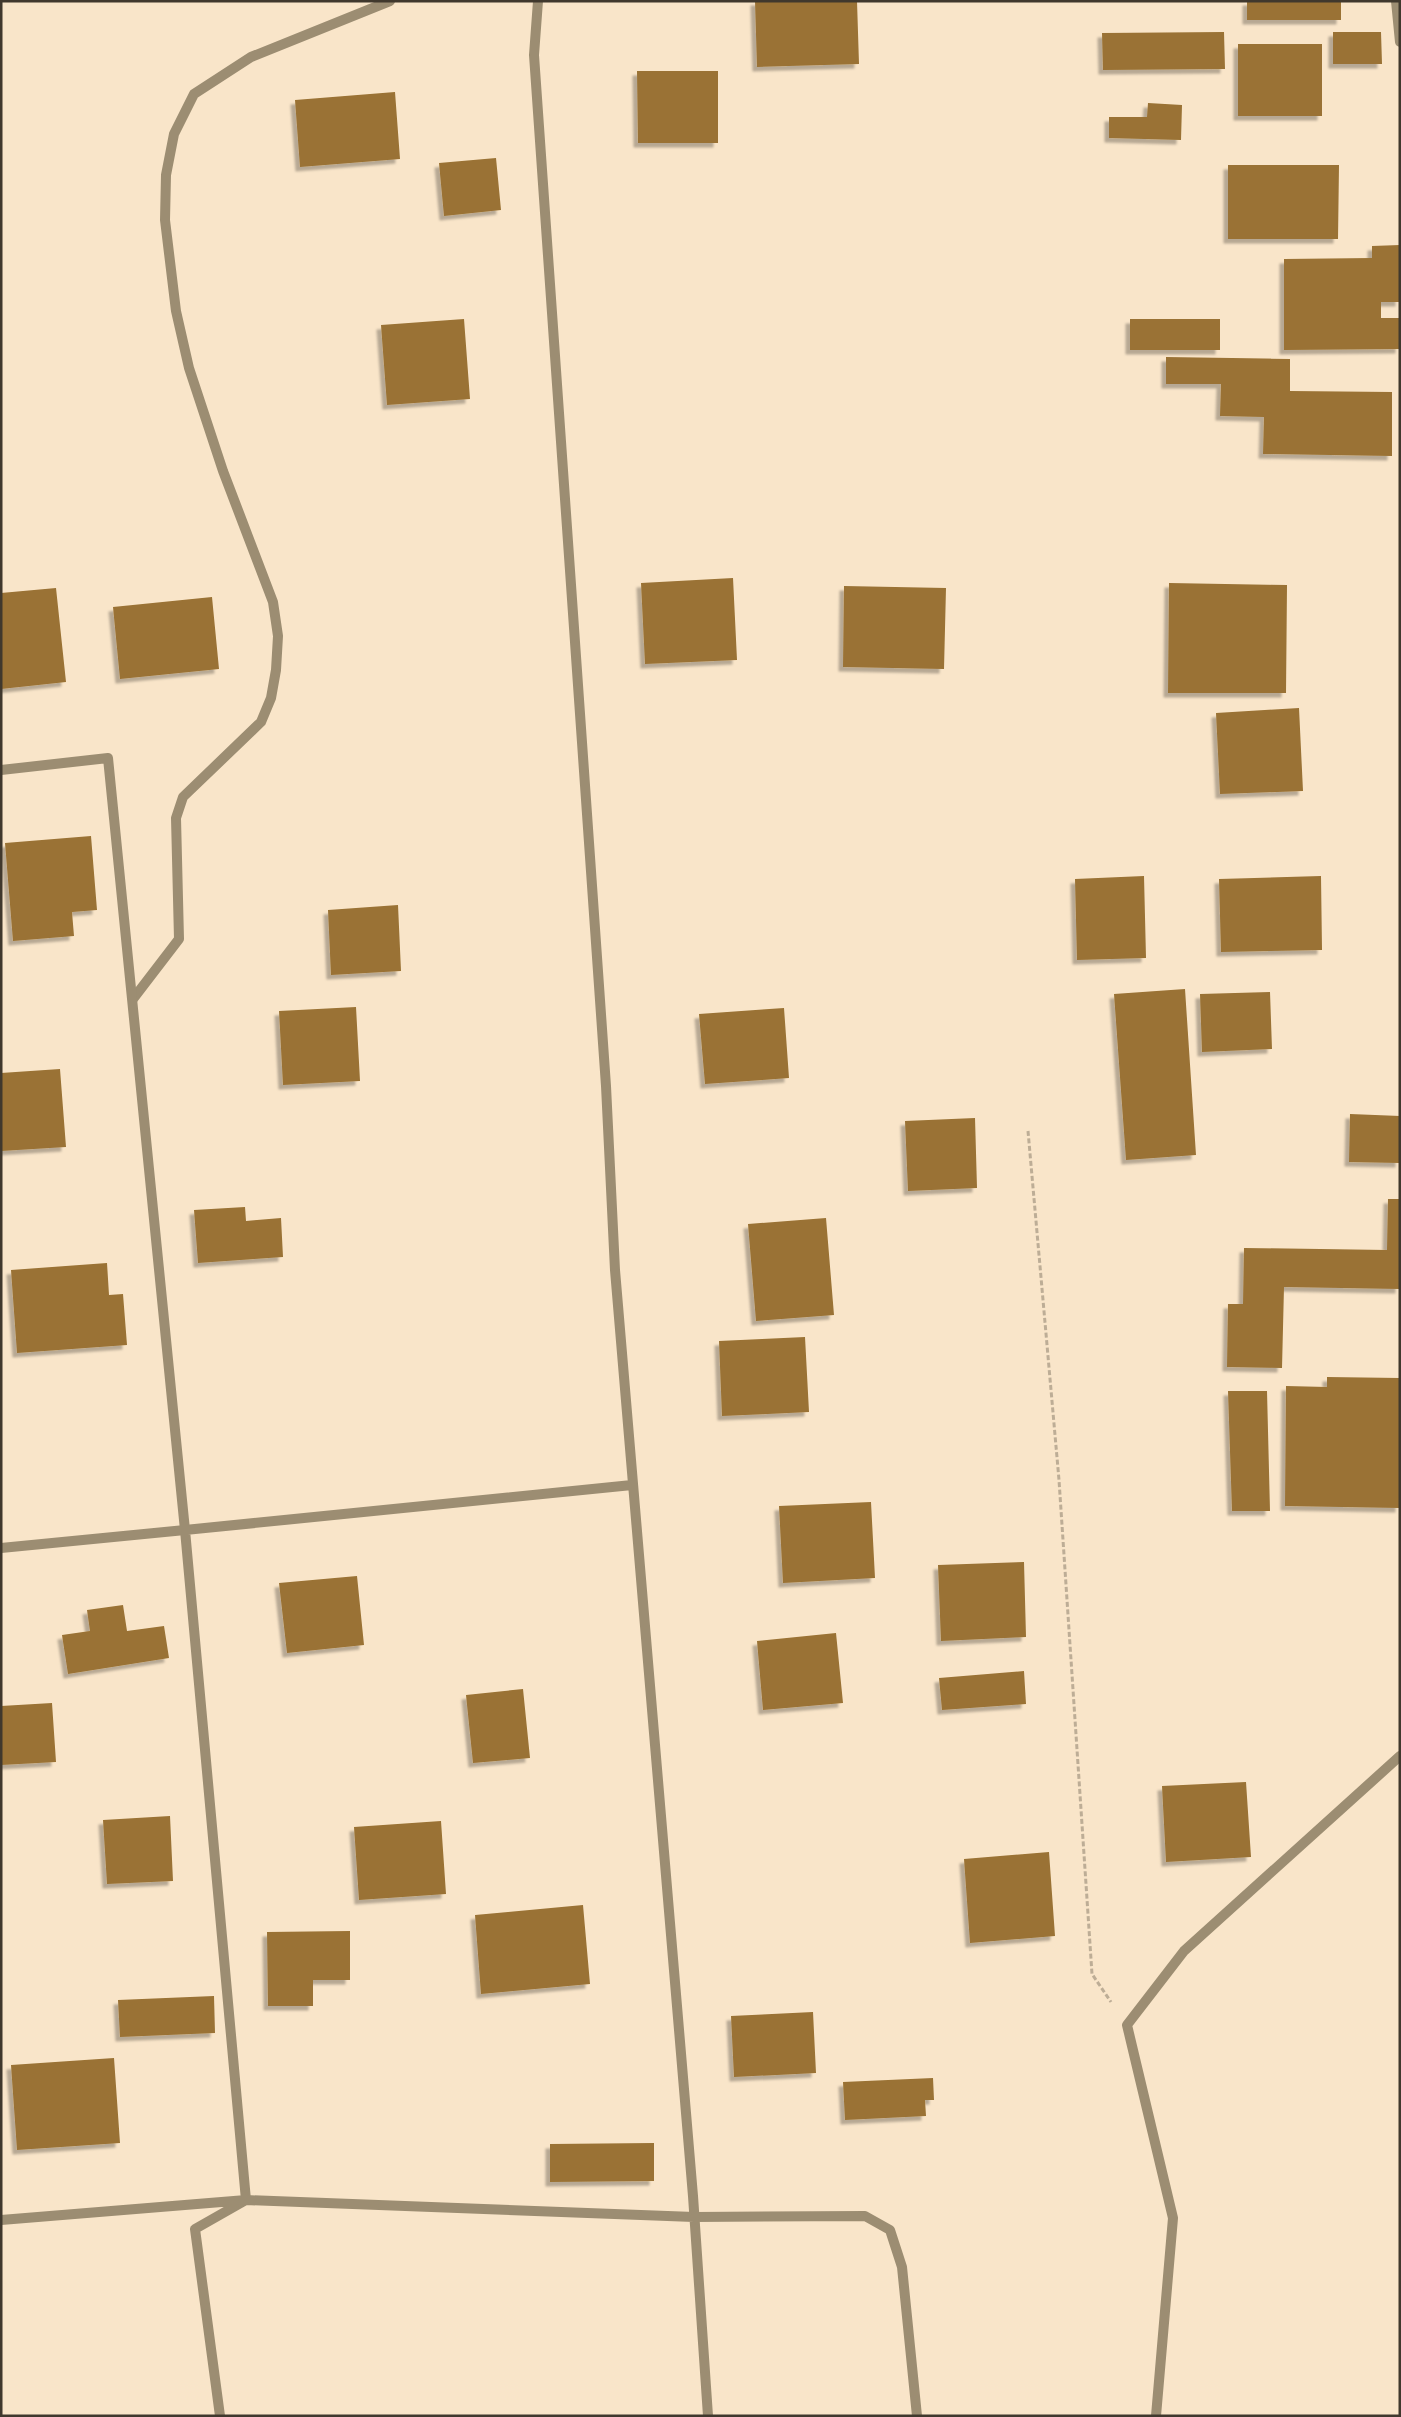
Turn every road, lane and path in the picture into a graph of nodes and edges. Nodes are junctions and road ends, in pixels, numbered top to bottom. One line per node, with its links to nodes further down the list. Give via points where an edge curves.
1 (390, 1): 6 (street, via 252,57 194,94 174,134 166,175 165,220 176,311 189,368 207,424 273,602 278,636 276,670 261,722 183,797 176,818 179,939)
2 (538, 1): 8 (street, via 535,65)
3 (1396, 1): 4 (street)
4 (1400, 42)
5 (1, 770): 6 (street, via 108,758)
6 (133, 999): 9 (street)
7 (1028, 1131): 12 (path, via 1060,1490 1092,1974)
8 (632, 1485): 9 (street); 14 (street)
9 (186, 1530): 10 (street); 13 (street)
10 (1, 1548)
11 (1400, 1756): 12 (street, via 1184,1951)
12 (1127, 2025): 19 (street, via 1173,2218)
13 (246, 2200): 14 (street); 15 (street); 16 (street, via 195,2229)
14 (694, 2217): 17 (street); 18 (street, via 865,2216 890,2230 902,2267)
15 (1, 2220)
16 (220, 2416)
17 (708, 2416)
18 (917, 2416)
19 (1156, 2416)

